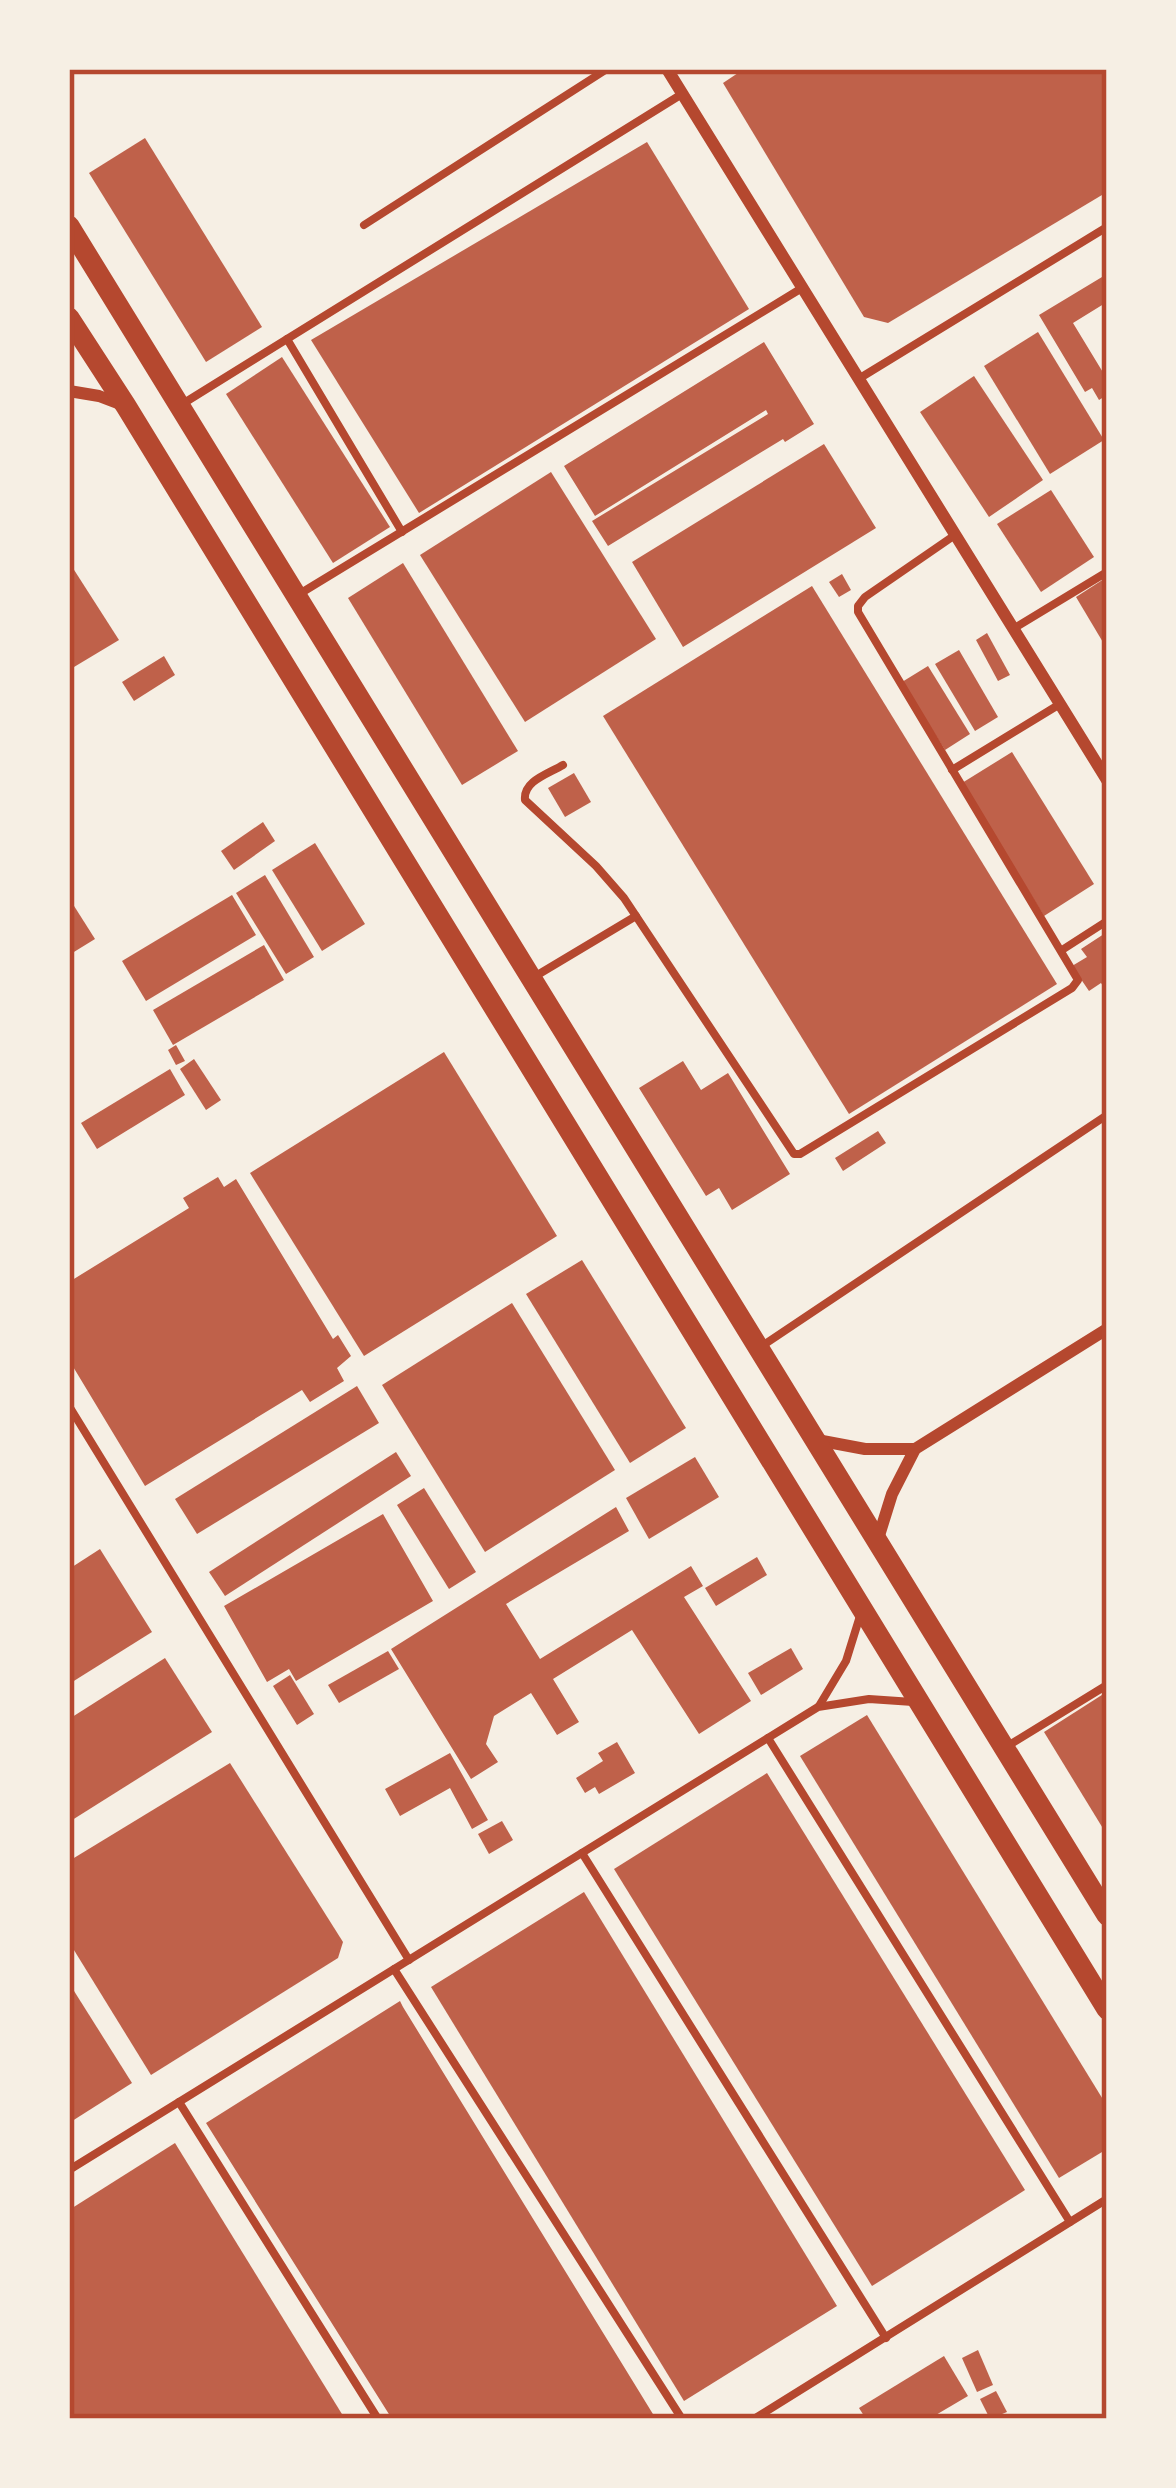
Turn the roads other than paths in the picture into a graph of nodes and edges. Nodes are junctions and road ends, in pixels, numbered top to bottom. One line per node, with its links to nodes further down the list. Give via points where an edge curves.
1 (607, 69): 4 (lane)
2 (667, 69): 3 (street)
3 (682, 94): 7 (street); 9 (lane)
4 (364, 225)
5 (69, 226): 13 (main road)
6 (1107, 227): 10 (lane)
7 (802, 288): 10 (street); 14 (lane)
8 (69, 318): 12 (main road)
9 (287, 339): 13 (lane); 14 (lane)
10 (858, 379): 15 (street)
11 (69, 391): 12 (street)
12 (126, 406): 34 (main road)
13 (180, 406): 17 (main road)
14 (402, 532): 17 (lane)
15 (955, 535): 18 (street); 21 (lane, via 858,606)
16 (1107, 572): 18 (lane)
17 (296, 596): 26 (main road)
18 (1013, 628): 19 (street)
19 (1060, 704): 21 (lane); 22 (street)
20 (563, 765): 23 (lane, via 528,785 525,800)
21 (952, 770): 25 (lane)
22 (1107, 780)
23 (636, 916): 25 (lane, via 796,1155 1072,988 1078,980); 26 (lane)
24 (1107, 921): 25 (lane)
25 (1062, 950)
26 (531, 979): 29 (main road)
27 (1107, 1115): 29 (lane)
28 (1107, 1329): 32 (street)
29 (758, 1348): 31 (main road)
30 (69, 1406): 42 (lane)
31 (817, 1440): 32 (street); 33 (main road)
32 (915, 1449): 33 (street)
33 (877, 1542): 39 (main road)
34 (861, 1610): 36 (main road); 37 (lane, via 846,1661)
35 (1107, 1685): 39 (lane)
36 (921, 1703): 37 (lane); 44 (main road)
37 (818, 1707): 38 (lane)
38 (768, 1738): 40 (lane); 48 (lane)
39 (1004, 1748): 41 (main road)
40 (582, 1853): 42 (lane); 49 (lane)
41 (1107, 1915)
42 (409, 1960): 43 (lane)
43 (394, 1969): 45 (lane); 51 (lane)
44 (1107, 2009)
45 (179, 2102): 46 (lane); 50 (lane)
46 (69, 2170)
47 (1107, 2199): 48 (lane)
48 (1070, 2222): 49 (lane)
49 (886, 2338): 52 (lane)
50 (378, 2419)
51 (682, 2419)
52 (754, 2419)

